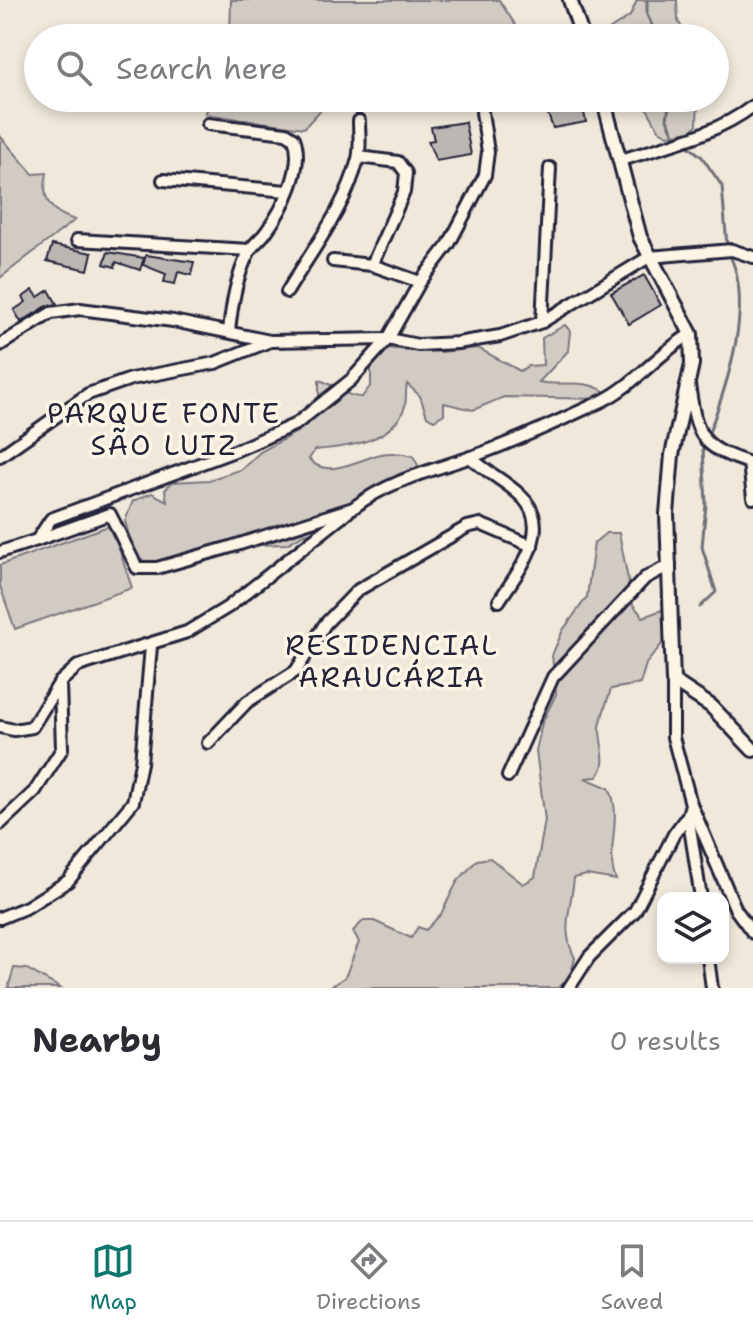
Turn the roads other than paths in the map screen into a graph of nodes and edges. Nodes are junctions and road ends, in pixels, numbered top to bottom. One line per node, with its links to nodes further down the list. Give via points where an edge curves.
1 (570, 0): 2 (main road)
2 (578, 24)
3 (753, 106): 9 (street, via 698,134)
4 (482, 112): 19 (street, via 488,152 485,175 449,244)
5 (607, 112): 9 (main road)
6 (359, 121): 8 (street)
7 (208, 124): 12 (street, via 294,138 297,158)
8 (359, 157): 18 (street, via 398,162 406,173 404,192); 20 (street, via 334,217)
9 (621, 160): 15 (main road, via 632,214)
10 (550, 168): 21 (street)
11 (163, 180): 12 (street)
12 (287, 191): 14 (street)
13 (77, 240): 14 (street)
14 (250, 250): 22 (street, via 235,287)
15 (649, 257): 16 (street, via 732,250); 21 (street); 23 (main road)
16 (753, 257)
17 (333, 261): 18 (street)
18 (372, 265): 19 (street)
19 (420, 282): 24 (street)
20 (287, 292)
21 (542, 322): 24 (street, via 457,343 418,345)
22 (229, 331): 25 (street); 26 (street, via 80,309 51,313)
23 (691, 334): 27 (main road); 29 (street, via 607,398)
24 (388, 339): 25 (street); 31 (street, via 351,380 296,424)
25 (270, 341): 28 (street, via 215,363 131,379 88,394)
26 (0, 345)
27 (688, 383): 30 (street, via 698,434); 38 (main road, via 669,478)
28 (0, 456)
29 (470, 457): 33 (street, via 409,477); 36 (street, via 530,507 536,534)
30 (751, 464): 32 (street)
31 (121, 493): 34 (street); 35 (street, via 51,519)
32 (753, 498)
33 (353, 508): 34 (street, via 144,568 131,562); 40 (street, via 228,607)
34 (110, 514): 35 (street)
35 (37, 540): 37 (street)
36 (532, 546): 39 (street); 44 (street, via 480,524 467,527 358,590 325,624 296,671 247,702)
37 (0, 552)
38 (670, 565): 41 (main road); 46 (street, via 645,578 553,677)
39 (499, 601)
40 (151, 646): 42 (street, via 78,666); 50 (street, via 133,802 68,881)
41 (673, 681): 45 (main road, via 711,706); 47 (street, via 673,737)
42 (60, 682): 43 (street, via 32,727); 48 (street, via 62,749 35,791)
43 (0, 727)
44 (208, 743)
45 (753, 750)
46 (508, 776)
47 (690, 810): 49 (street); 51 (street, via 736,910); 53 (street, via 635,911 589,957)
48 (0, 824)
49 (700, 892)
50 (0, 918)
51 (753, 933)
52 (709, 964): 54 (street)
53 (569, 988)
54 (712, 988)

